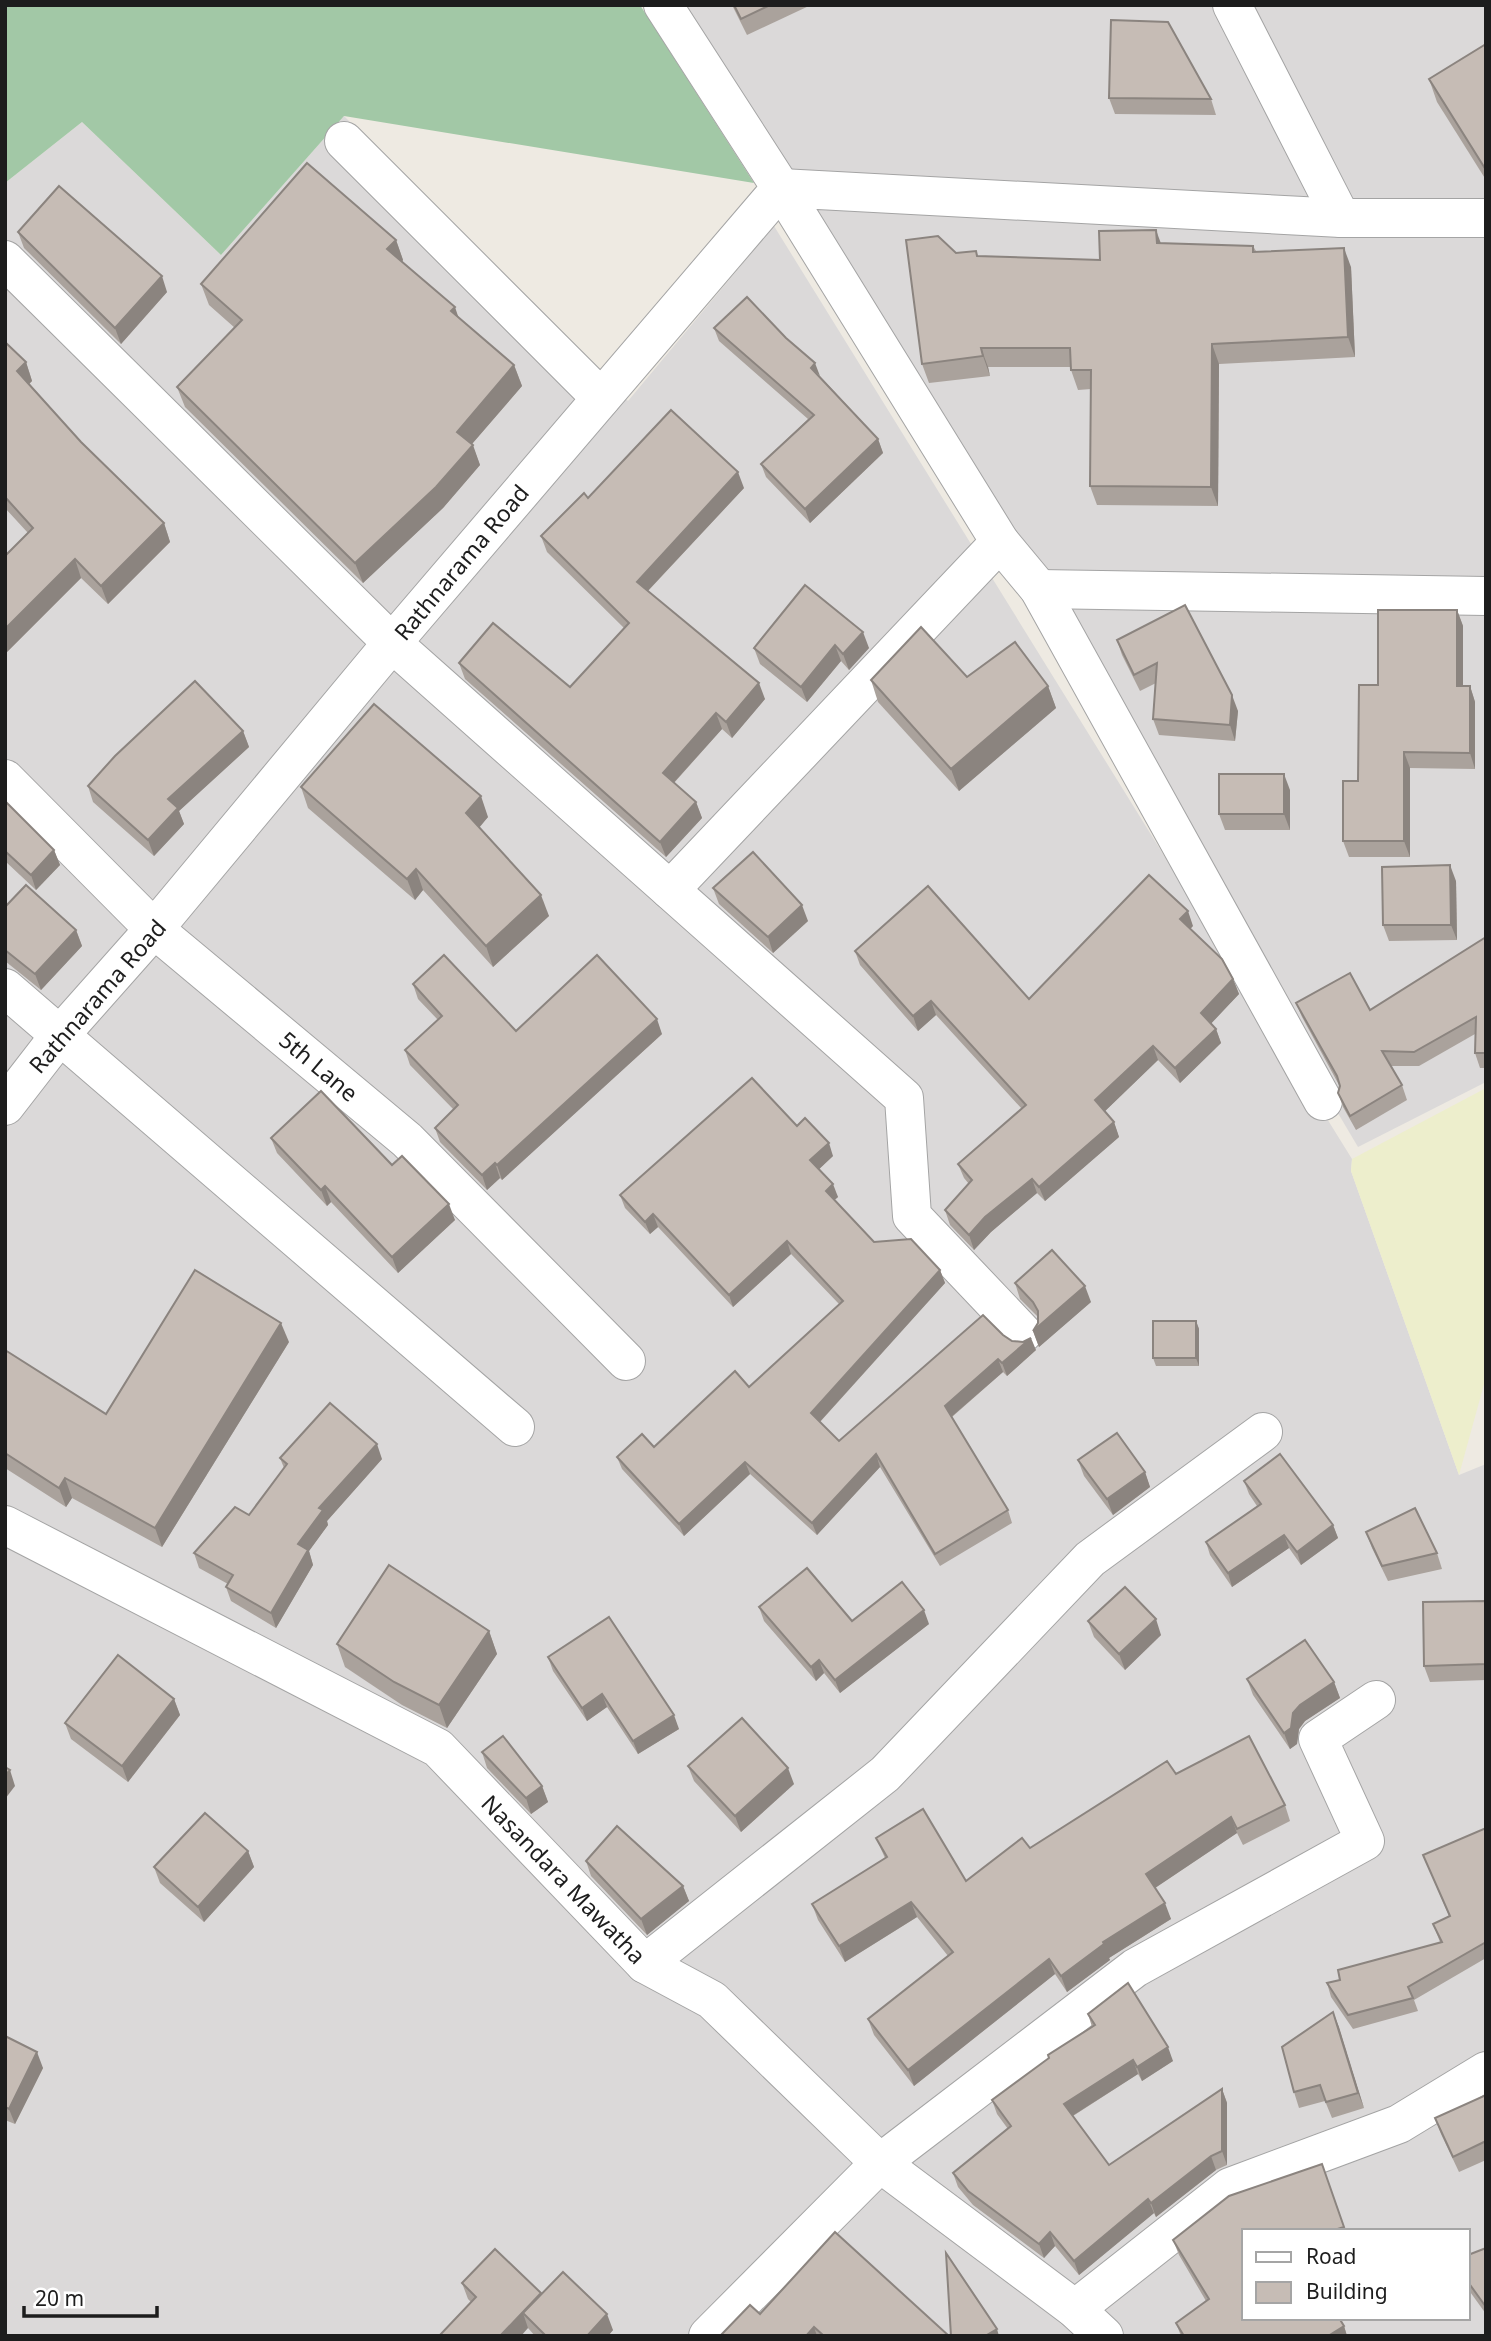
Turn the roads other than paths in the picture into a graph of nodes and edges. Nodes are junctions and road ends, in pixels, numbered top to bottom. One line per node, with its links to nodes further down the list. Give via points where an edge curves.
1 (663, 5): 4 (street)
2 (1232, 5): 5 (street)
3 (344, 141): 8 (street)
4 (781, 188): 5 (street); 8 (street, Rathnarama Road); 9 (street)
5 (1341, 218): 6 (street)
6 (1486, 218)
7 (5, 260): 12 (street)
8 (601, 398): 12 (street, Rathnarama Road)
9 (1000, 542): 10 (street); 14 (street)
10 (1040, 589): 11 (street); 18 (street)
11 (1486, 596)
12 (392, 643): 14 (street); 15 (street, Rathnarama Road)
13 (5, 779): 15 (street, 5th Lane)
14 (670, 890): 20 (street, via 904,1098 912,1216)
15 (154, 929): 17 (street, Rathnarama Road); 21 (street, 5th Lane, via 407,1140)
16 (5, 988): 17 (street)
17 (60, 1035): 19 (street, Rathnarama Road); 22 (street)
18 (1323, 1101)
19 (5, 1106)
20 (1023, 1333)
21 (626, 1361)
22 (515, 1427)
23 (1263, 1432): 26 (street, via 1090,1559 885,1774)
24 (5, 1525): 26 (street, Nasandara Mawatha, via 438,1748)
25 (1376, 1700): 28 (street, via 1318,1739 1365,1841 1135,1968)
26 (645, 1964): 28 (street, Nasandara Mawatha, via 712,2000)
27 (1486, 2071): 29 (street, via 1399,2124 1230,2187)
28 (880, 2163): 29 (street, Nasandara Mawatha); 30 (street)
29 (1075, 2309): 31 (street, Nasandara Mawatha)
30 (708, 2336)
31 (1104, 2336)

